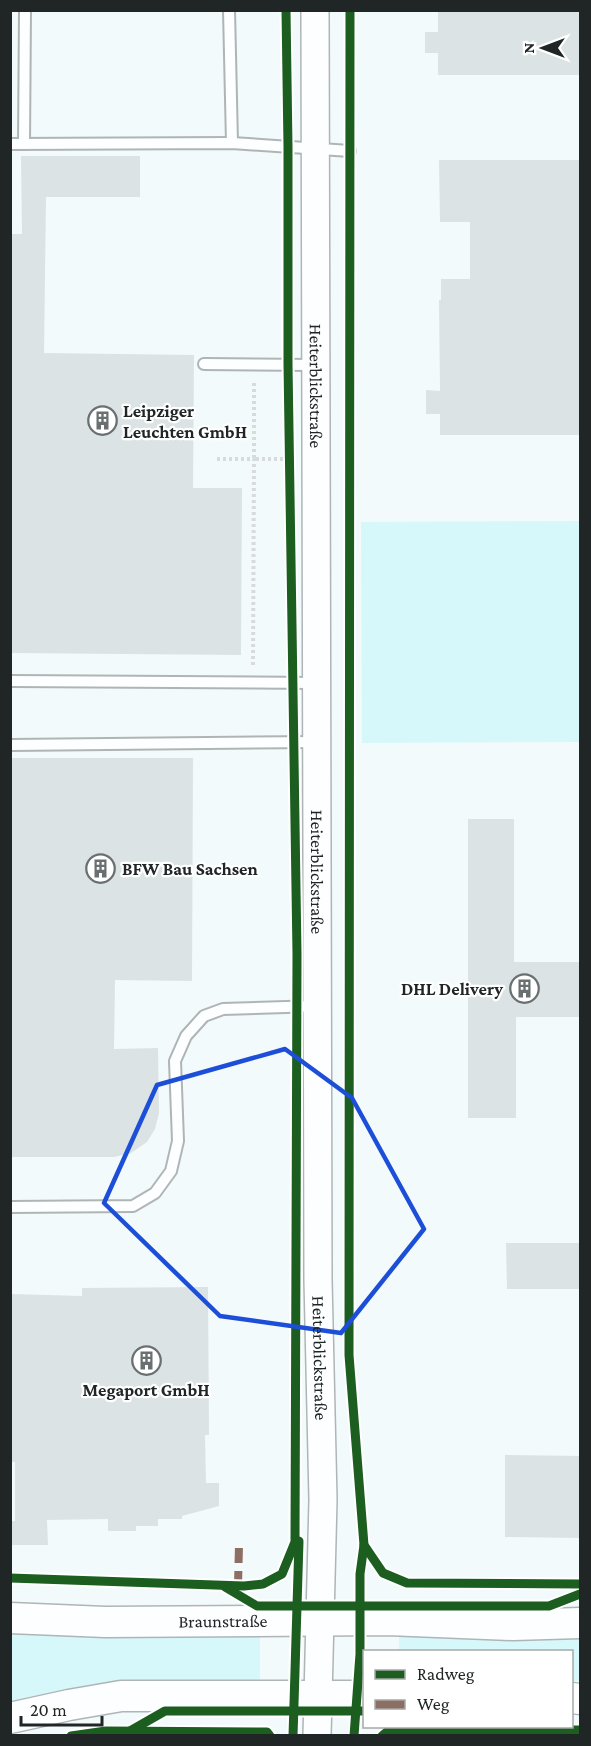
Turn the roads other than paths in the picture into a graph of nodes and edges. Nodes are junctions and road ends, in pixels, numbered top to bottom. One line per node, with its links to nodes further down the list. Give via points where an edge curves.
1 (25, 10): 5 (lane)
2 (229, 10): 6 (lane)
3 (315, 10): 7 (street, Heiterblickstraße)
4 (10, 144): 5 (lane)
5 (24, 144): 6 (lane)
6 (232, 144): 7 (lane)
7 (314, 148): 8 (lane); 10 (street, Heiterblickstraße)
8 (350, 151)
9 (204, 364): 10 (lane)
10 (315, 365): 12 (street, Heiterblickstraße)
11 (10, 681): 12 (lane)
12 (317, 683): 13 (street, Heiterblickstraße)
13 (318, 742): 14 (lane); 15 (street, Heiterblickstraße)
14 (10, 745)
15 (318, 1006): 16 (lane, via 223,1009 204,1016 192,1029 175,1061 178,1141 171,1171 155,1193 133,1206); 18 (street, Heiterblickstraße, via 323,1500)
16 (10, 1207)
17 (10, 1618): 18 (main road, Braunstraße, via 105,1623)
18 (320, 1620): 19 (main road, Braunstraße); 20 (street, Heiterblickstraße)
19 (580, 1623)
20 (318, 1696): 21 (main road); 22 (main road, via 121,1696); 23 (street, Heiterblickstraße)
21 (363, 1696)
22 (10, 1718)
23 (317, 1736)

